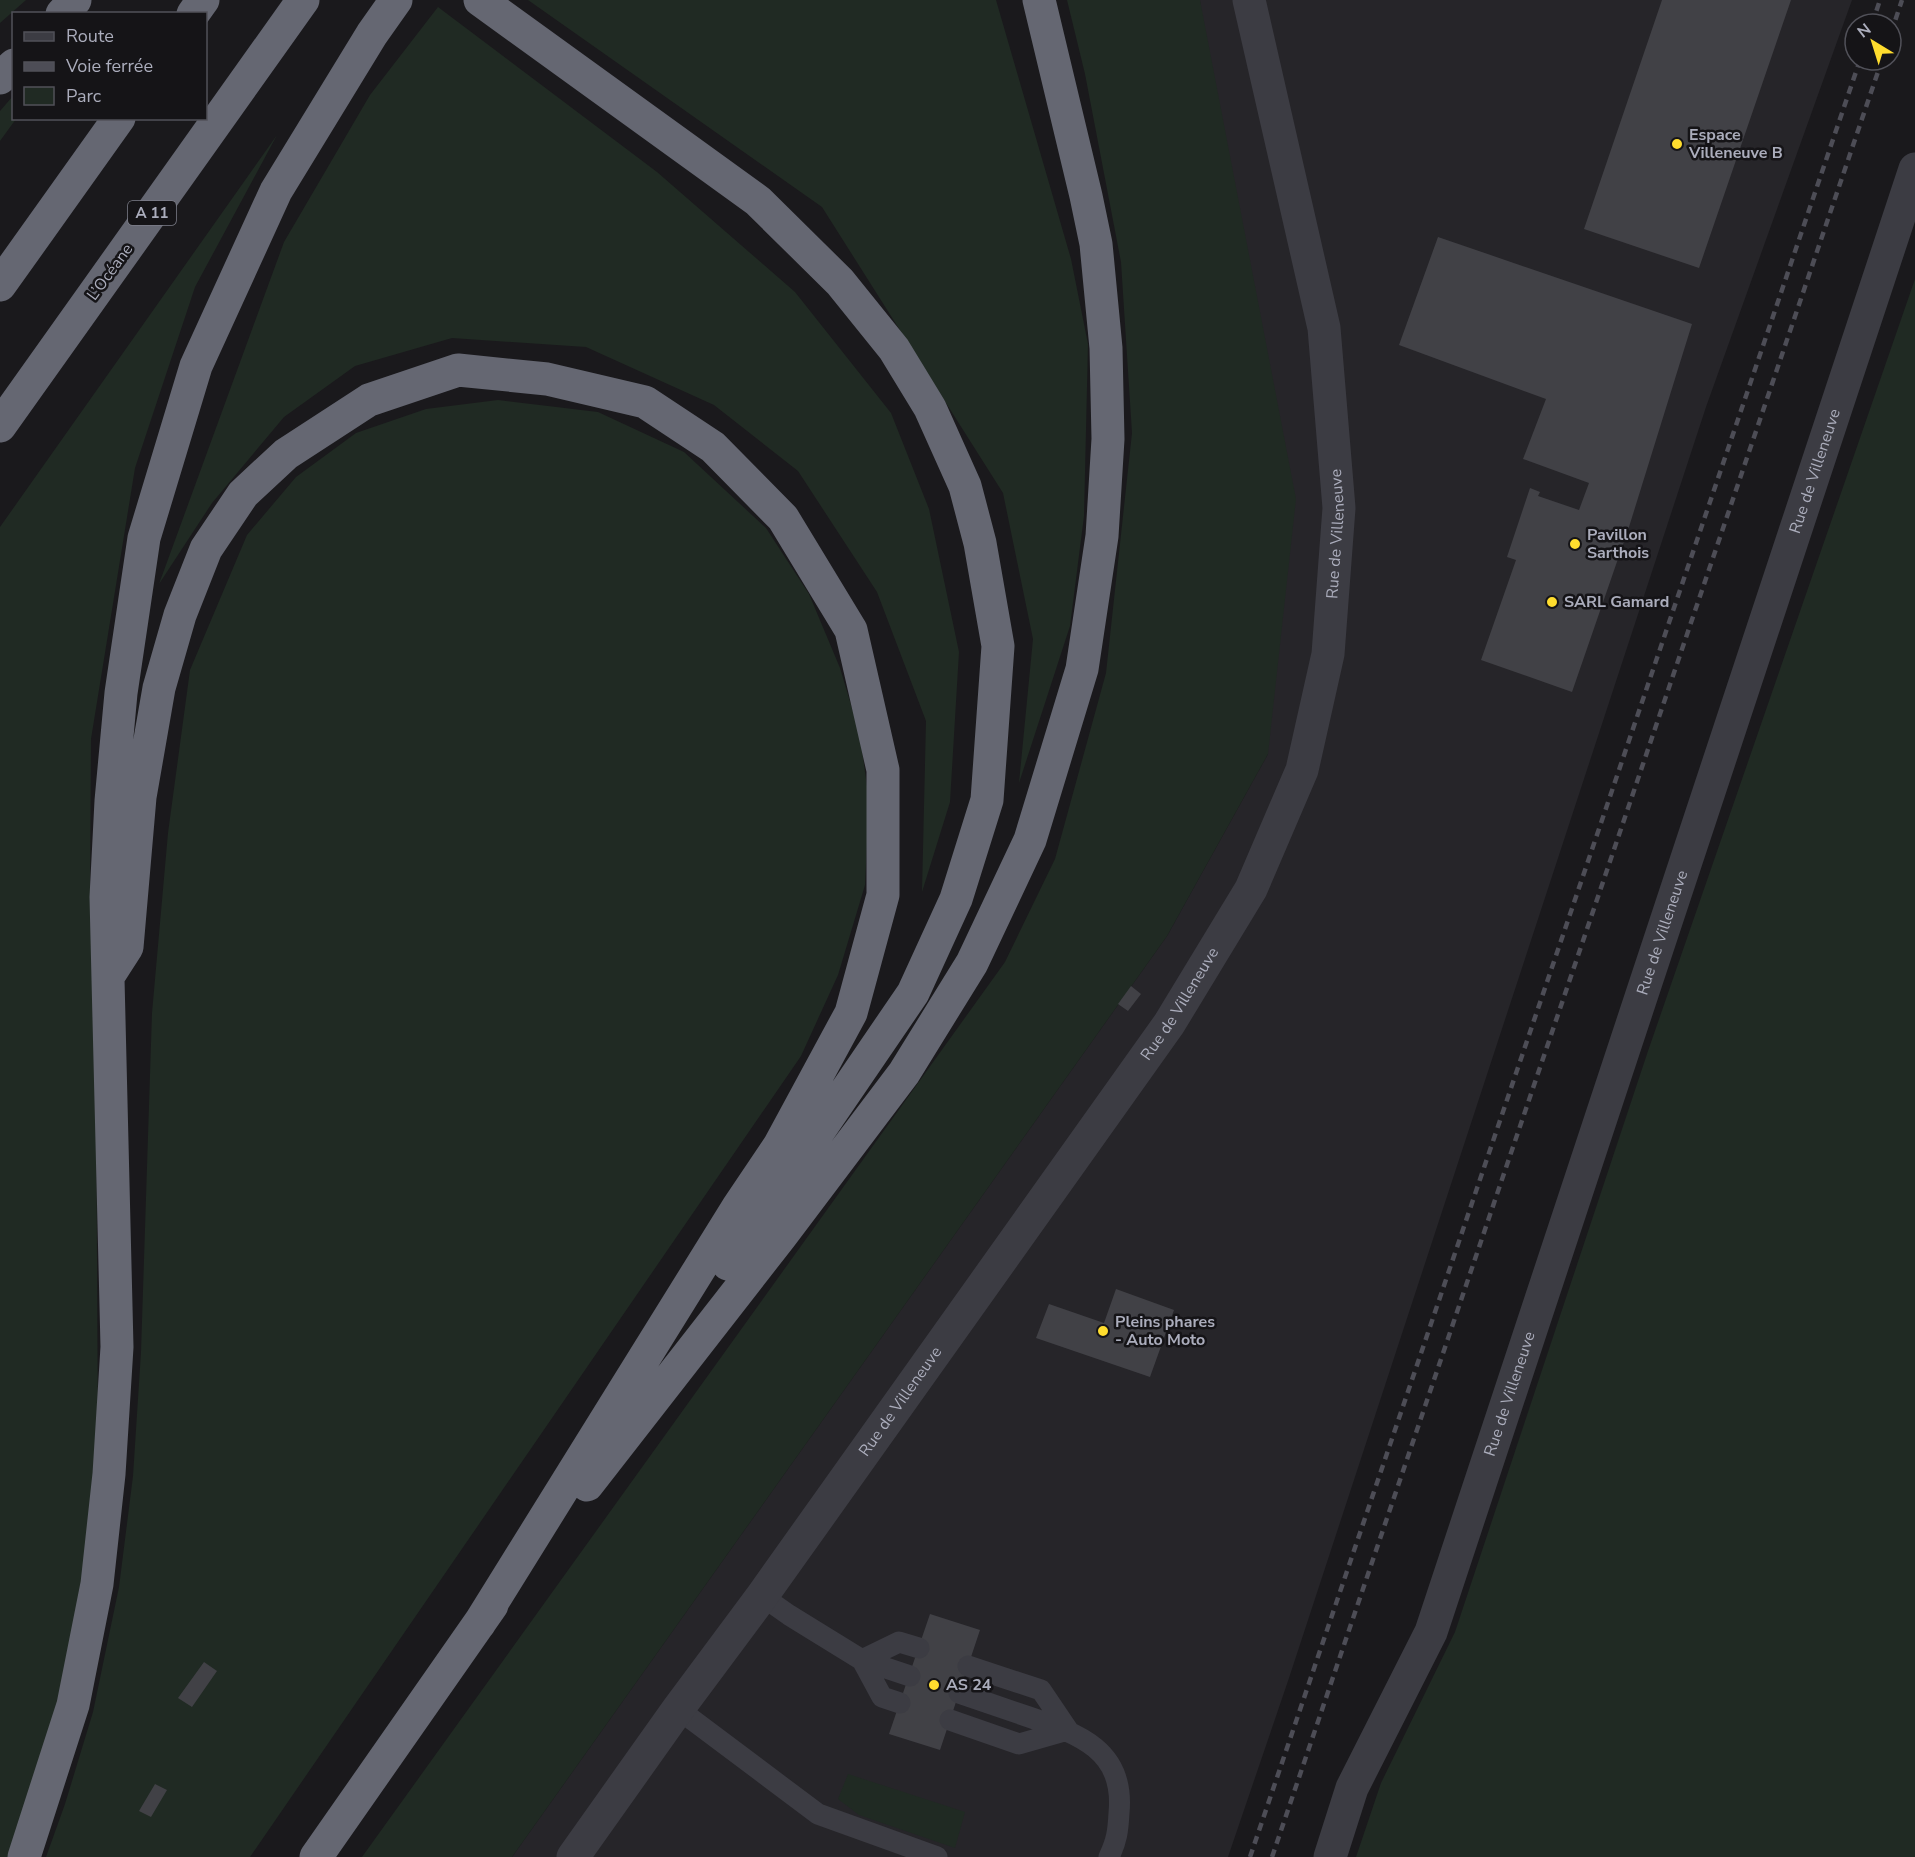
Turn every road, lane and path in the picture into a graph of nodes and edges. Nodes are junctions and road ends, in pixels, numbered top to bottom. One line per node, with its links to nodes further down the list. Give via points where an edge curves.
1 (75, 0): 7 (highway)
2 (303, 0): 13 (highway, L’Océane / A 11)
3 (396, 0): 14 (highway, via 276,191 196,366 144,538 121,693 111,801 106,897)
4 (480, 0): 16 (highway, via 758,201 840,282 894,349 930,408 966,486 998,646 987,800 956,898 913,993)
5 (1039, 0): 16 (highway, via 1096,244 1106,348 1108,439 1102,536 1082,669 1030,840 972,963 904,1073)
6 (1249, 0): 15 (street, Rue de Villeneuve, via 1324,328 1339,508 1328,654 1302,770 1251,889 1169,1024)
7 (64, 12)
8 (12, 67): 9 (highway)
9 (0, 78)
10 (118, 120): 12 (highway)
11 (1915, 169): 31 (street, Rue de Villeneuve, via 1431,1632 1352,1788)
12 (0, 285)
13 (0, 426)
14 (109, 975): 16 (highway, via 127,947 140,797 159,688 180,615 206,549 243,494 286,454 369,400 458,370 547,379 645,402 713,447 783,518 851,630 883,770 883,895 851,1013 779,1146); 26 (highway, via 117,1347 109,1474 97,1584 73,1705)
15 (762, 1596): 18 (lane); 23 (street, Rue de Villeneuve)
16 (479, 1624): 27 (highway)
17 (919, 1648): 18 (lane, via 899,1642)
18 (862, 1660): 20 (lane); 22 (lane, via 882,1697)
19 (968, 1666): 25 (lane, via 1041,1690)
20 (909, 1676)
21 (959, 1693): 25 (lane)
22 (900, 1703)
23 (678, 1709): 28 (street, Rue de Villeneuve); 29 (lane, via 818,1814)
24 (950, 1720): 25 (lane, via 1019,1744)
25 (1068, 1730): 30 (lane, via 1105,1756 1116,1775 1121,1800 1117,1839)
26 (24, 1857)
27 (316, 1857)
28 (573, 1857)
29 (937, 1857)
30 (1109, 1857)
31 (1329, 1857)

